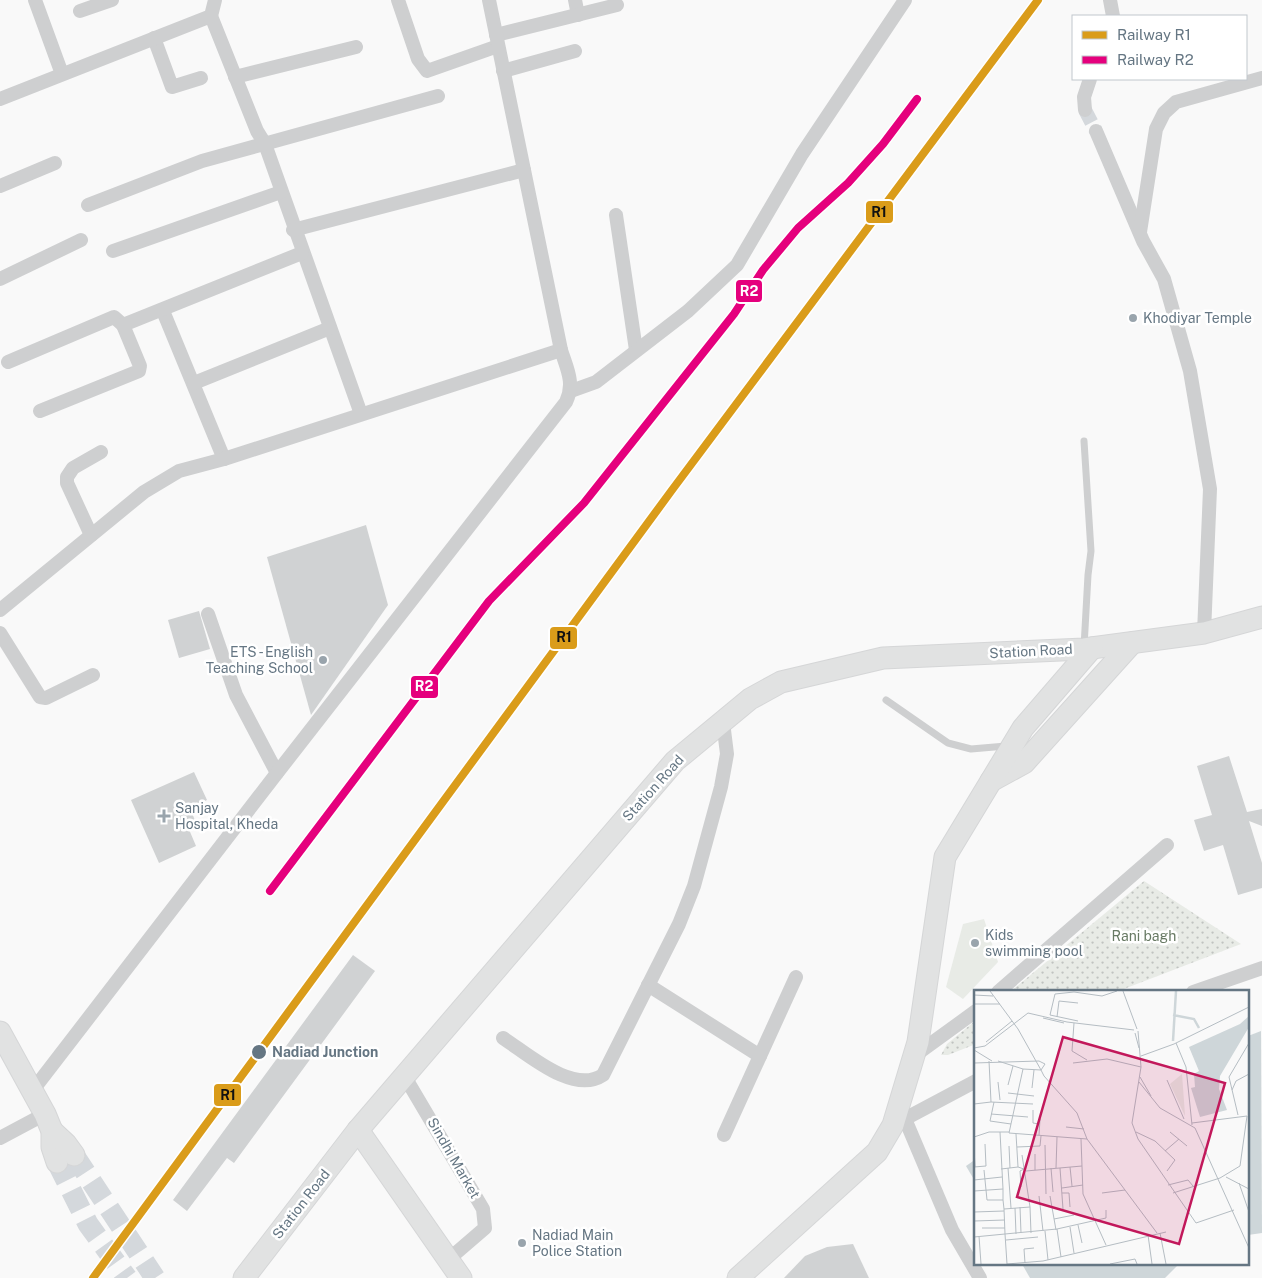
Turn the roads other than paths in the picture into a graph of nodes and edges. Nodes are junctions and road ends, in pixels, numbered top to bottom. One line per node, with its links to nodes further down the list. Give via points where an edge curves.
1 (35, 0): 19 (street)
2 (112, 0): 10 (street)
3 (215, 0): 13 (street)
4 (398, 0): 15 (street, via 418,59 427,71)
5 (489, 0): 15 (street)
6 (575, 0): 11 (street)
7 (905, 0): 45 (street, via 802,154 737,265 688,311)
8 (1110, 0): 12 (street)
9 (617, 5): 11 (street)
10 (80, 11)
11 (578, 15): 15 (street)
12 (1113, 15)
13 (211, 16): 14 (street); 20 (street)
14 (154, 38): 19 (street); 21 (street, via 172,87)
15 (497, 40): 18 (street)
16 (356, 47): 20 (street)
17 (575, 51): 18 (street)
18 (503, 71): 30 (street)
19 (62, 74): 25 (street)
20 (235, 77): 28 (street)
21 (200, 78)
22 (1262, 78): 36 (street, via 1176,102 1164,113 1156,129)
23 (1090, 80): 26 (street)
24 (438, 96): 28 (street)
25 (0, 99)
26 (1084, 110)
27 (1096, 131): 36 (street)
28 (265, 144): 32 (street); 33 (street, via 196,163)
29 (55, 163): 31 (street)
30 (524, 170): 35 (street); 44 (street)
31 (0, 186)
32 (281, 192): 35 (street); 38 (street)
33 (88, 205)
34 (616, 215): 45 (street)
35 (293, 230): 39 (street)
36 (1140, 233): 59 (street, via 1164,279 1190,371 1210,489)
37 (81, 240): 40 (street)
38 (112, 252)
39 (302, 253): 41 (street); 43 (street)
40 (0, 279)
41 (163, 311): 42 (street); 47 (street)
42 (123, 325): 46 (street, via 114,318); 49 (street, via 140,366 139,371)
43 (330, 328): 47 (street); 50 (street)
44 (561, 350): 48 (street, via 572,382); 50 (street)
45 (636, 350): 48 (street, via 596,382)
46 (8, 362)
47 (194, 383): 53 (street)
48 (571, 392): 66 (street)
49 (40, 411)
50 (361, 414): 53 (street)
51 (1084, 441): 61 (lane, via 1091,551)
52 (101, 452): 54 (street, via 73,468 67,477)
53 (224, 459): 54 (street, via 179,471 144,492)
54 (91, 535): 55 (street)
55 (0, 610)
56 (208, 614): 66 (street, via 236,695)
57 (1262, 617): 59 (main road, Station Road)
58 (0, 633): 62 (street, via 40,697 46,698)
59 (1204, 633): 60 (main road, Station Road)
60 (1132, 643): 61 (main road, Station Road); 67 (main road, via 1024,763)
61 (1088, 648): 64 (main road, Station Road, via 883,658 781,682 750,699); 65 (main road)
62 (93, 675)
63 (886, 700): 65 (lane, via 948,743 971,749)
64 (723, 722): 71 (street, via 727,754 722,787 694,886); 79 (main road, Station Road, via 675,761)
65 (1012, 746): 67 (main road)
66 (277, 773): 81 (street)
67 (991, 782): 78 (main road, via 945,857)
68 (1167, 845): 72 (street)
69 (1262, 968): 73 (street)
70 (796, 977): 77 (street)
71 (648, 984): 76 (street, via 603,1075 597,1079 567,1079); 77 (street)
72 (1000, 990)
73 (1199, 990)
74 (974, 1012): 78 (street)
75 (0, 1032): 81 (main road)
76 (503, 1038)
77 (760, 1056): 85 (street)
78 (914, 1056): 82 (main road)
79 (405, 1077): 84 (main road, Station Road); 88 (street, Sindhi Market, via 483,1208 485,1228)
80 (974, 1082): 82 (street)
81 (34, 1090): 83 (main road)
82 (899, 1122): 91 (main road, via 877,1152); 92 (street, via 952,1230)
83 (49, 1123): 86 (street); 87 (main road, via 66,1144)
84 (358, 1130): 88 (main road); 89 (main road, Station Road)
85 (724, 1135)
86 (0, 1138)
87 (65, 1158)
88 (449, 1259): 90 (main road)
89 (244, 1278)
90 (461, 1278)
91 (738, 1278)
92 (980, 1278)

